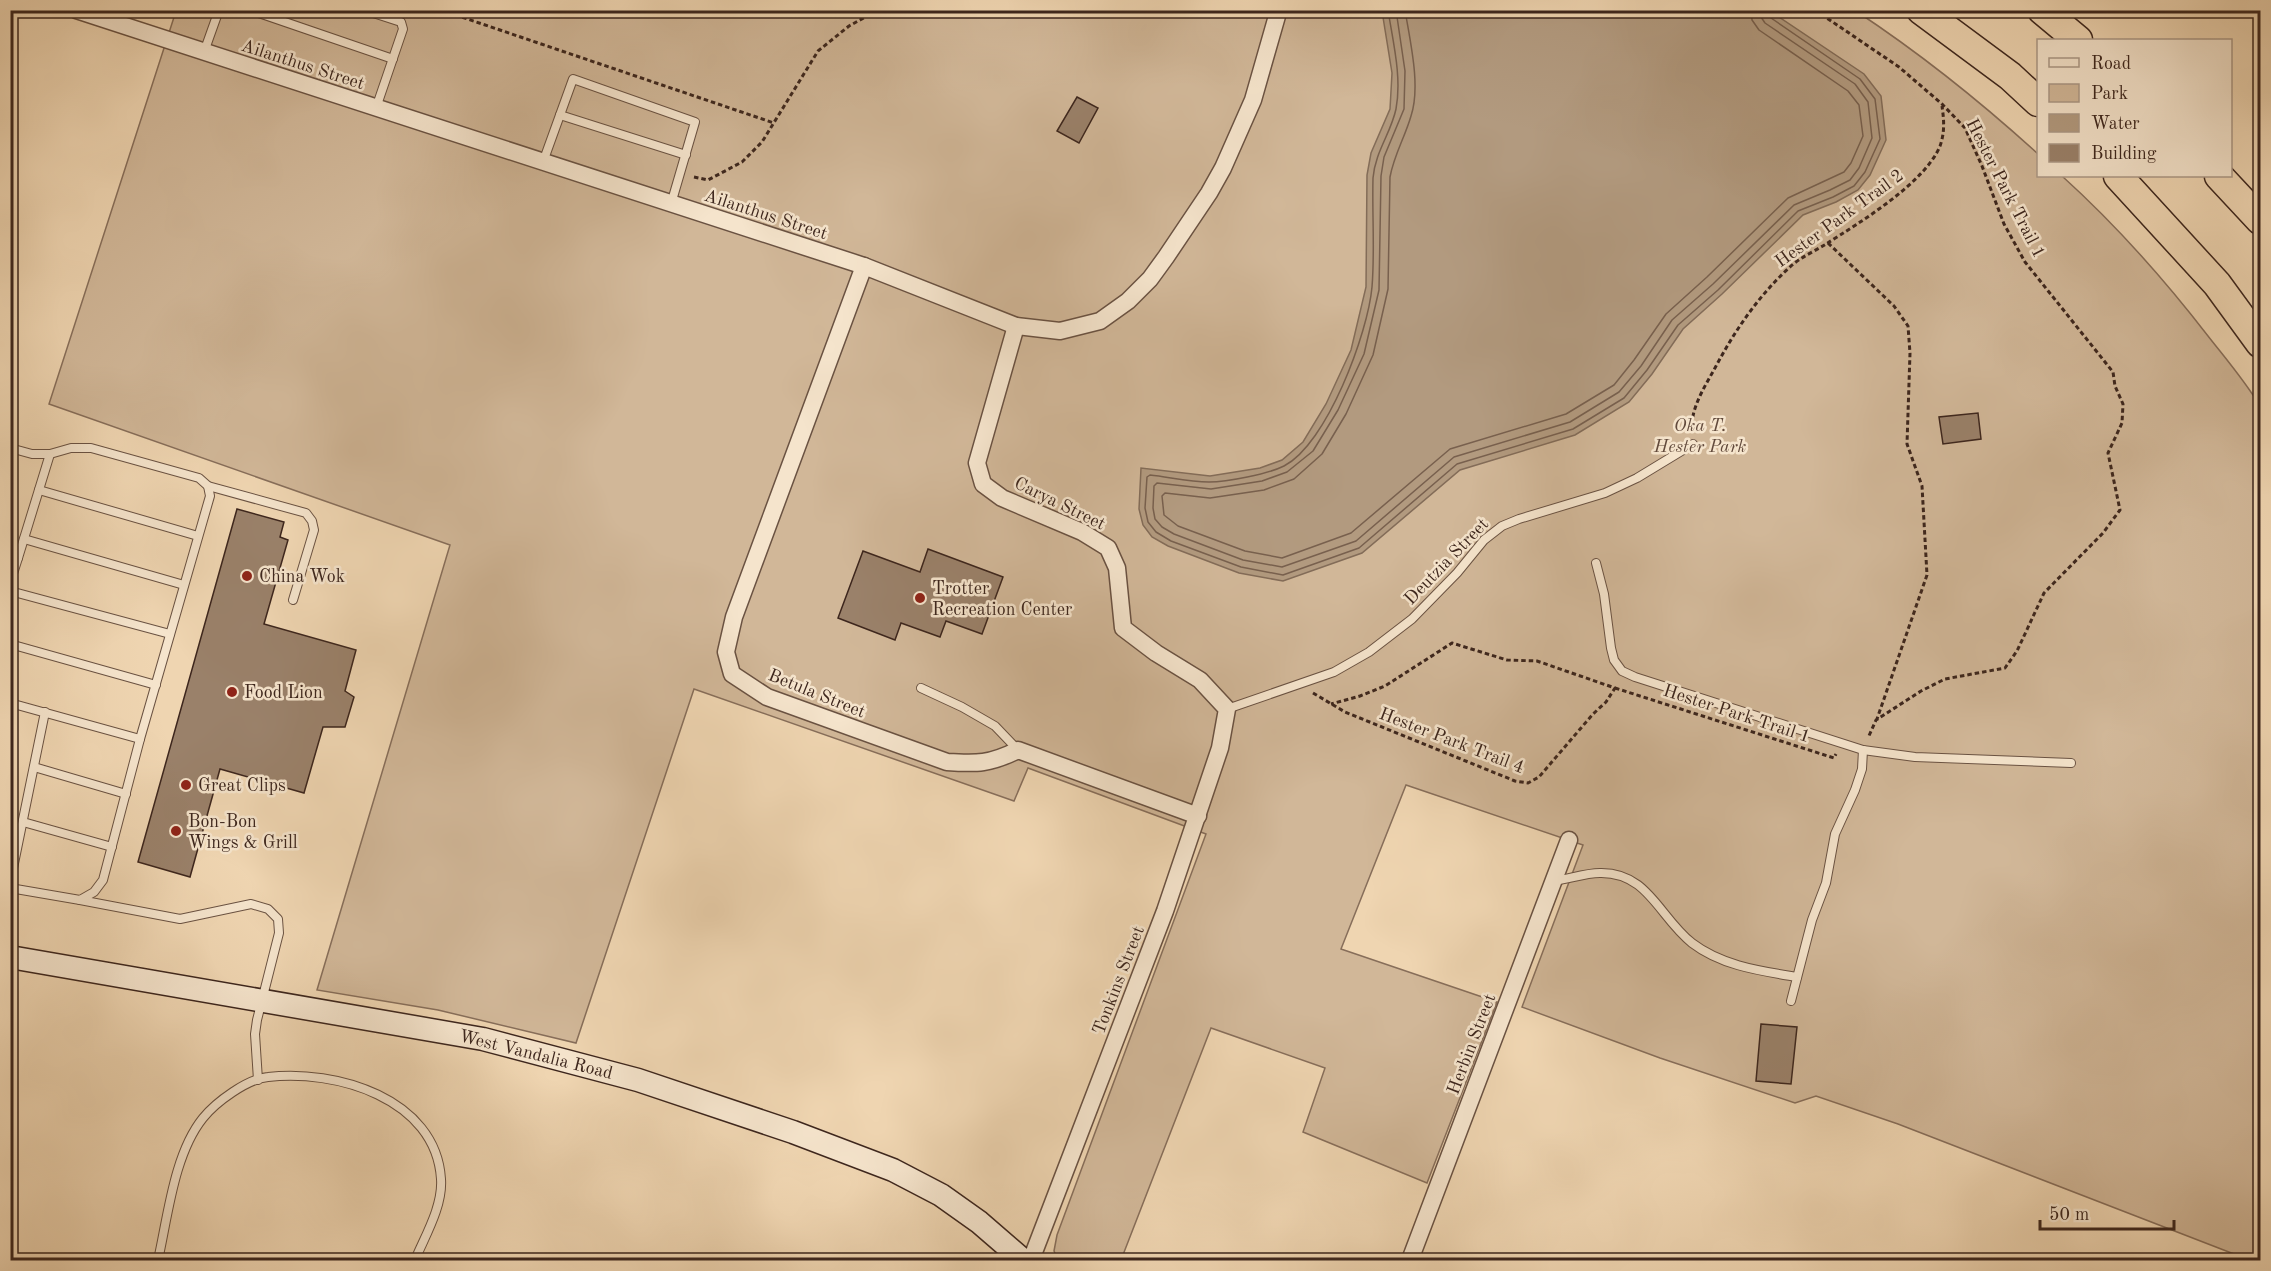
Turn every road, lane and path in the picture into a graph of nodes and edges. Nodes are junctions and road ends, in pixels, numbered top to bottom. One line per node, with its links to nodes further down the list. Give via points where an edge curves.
1 (76, 10): 12 (street, Ailanthus Street, via 118,20)
2 (219, 10): 12 (lane)
3 (250, 10): 13 (lane)
4 (364, 10): 13 (lane, via 401,22 403,29)
5 (441, 10): 18 (path)
6 (878, 10): 18 (path, via 849,26 818,51)
7 (1815, 10): 15 (path, Hester Park Trail 1, via 1899,67)
8 (1921, 10): 14 (highway, via 2010,76)
9 (2042, 10): 11 (highway)
10 (1277, 16): 28 (street, Ailanthus Street, via 1253,100 1222,168 1149,279 1128,301 1100,321 1060,331)
11 (2077, 39)
12 (204, 52): 16 (street, Ailanthus Street)
13 (393, 59): 16 (lane)
14 (2037, 101)
15 (1942, 104): 26 (path, Hester Park Trail 2, via 1945,128 1940,147 1926,168 1893,199); 53 (path, Hester Park Trail 1, via 1965,128 2004,224 2025,262 2113,372 2123,404 2122,423 2108,453 2120,510 2044,593 2018,651 2005,668 1945,679)
16 (376, 108): 20 (street, Ailanthus Street)
17 (560, 115): 19 (lane); 19 (lane, via 573,79 695,122); 20 (lane)
18 (774, 123): 21 (path, via 742,162 708,180)
19 (686, 155): 24 (lane)
20 (543, 162): 24 (street, Ailanthus Street)
21 (694, 177)
22 (2119, 177): 29 (highway, via 2217,284)
23 (2220, 177): 25 (highway)
24 (671, 204): 27 (street, Ailanthus Street)
25 (2260, 220)
26 (1828, 243): 30 (path, Hester Park Trail 2, via 1794,264 1762,295 1729,342 1691,417); 53 (path, via 1894,306 1908,326 1907,444 1922,486 1927,575)
27 (864, 266): 28 (street, Ailanthus Street); 56 (street, Betula Street, via 734,617 726,652 732,674 767,697 947,762 977,764)
28 (1016, 326): 51 (street, Carya Street, via 977,463 983,484 1002,498 1082,532 1108,548 1117,568 1123,628 1200,680)
29 (2260, 343)
30 (1693, 444): 46 (lane, Deutzia Street, via 1605,493 1502,526 1484,540 1412,619 1360,657)
31 (10, 448): 32 (lane)
32 (50, 454): 33 (lane, via 91,448 199,478); 34 (lane)
33 (208, 486): 35 (lane, via 210,496); 42 (lane, via 306,513 312,520 314,530)
34 (39, 490): 35 (lane); 36 (lane)
35 (198, 536): 40 (lane)
36 (24, 539): 37 (lane); 40 (lane)
37 (14, 557): 39 (lane)
38 (1596, 563): 55 (lane, via 1611,648 1622,671)
39 (10, 583)
40 (184, 585): 43 (lane)
41 (10, 591): 43 (lane)
42 (293, 600)
43 (170, 634): 45 (lane)
44 (10, 644): 45 (lane)
45 (156, 685): 54 (lane)
46 (1298, 685): 50 (path, Hester Park Trail 4); 51 (lane, Deutzia Street)
47 (921, 688): 56 (lane, via 995,726)
48 (1615, 688): 50 (path, Hester Park Trail 4, via 1537,661 1507,660 1452,643 1385,686); 50 (path, Hester Park Trail 4, via 1539,777 1528,783 1399,736); 55 (path, Hester Park Trail 1, via 1834,758)
49 (10, 703): 52 (lane)
50 (1331, 704)
51 (1227, 709): 61 (street, Tonkins Street, via 1220,748)
52 (45, 712): 54 (lane); 59 (lane)
53 (1876, 720): 57 (path)
54 (140, 739): 60 (lane)
55 (1839, 742): 57 (lane)
56 (1018, 750): 61 (street)
57 (1863, 750): 58 (lane, via 1915,757); 70 (lane, via 1862,769 1835,834 1826,883)
58 (2071, 763)
59 (34, 768): 60 (lane); 62 (lane)
60 (126, 794): 64 (lane)
61 (1198, 816): 77 (street, Tonkins Street)
62 (23, 822): 64 (lane); 66 (lane)
63 (1569, 840): 65 (street, Herbin Street)
64 (112, 847): 68 (lane, via 103,880 94,892)
65 (1554, 882): 70 (lane, via 1597,873 1626,877 1644,889 1693,943 1740,967); 78 (street, Herbin Street)
66 (10, 883)
67 (10, 888): 68 (lane)
68 (80, 900): 71 (lane, via 180,919 251,904 268,909 278,919 279,933)
69 (10, 957): 71 (street, West Vandalia Road)
70 (1797, 976): 72 (lane)
71 (263, 1000): 73 (lane, via 255,1034); 76 (street, West Vandalia Road, via 483,1039 638,1080 793,1132 893,1170 941,1195)
72 (1791, 1000)
73 (258, 1080): 74 (lane, via 226,1096 189,1139); 75 (lane, via 318,1077 360,1087 416,1119 432,1143 441,1179 440,1199)
74 (158, 1260)
75 (414, 1260)
76 (1023, 1260)
77 (1031, 1260)
78 (1410, 1260)

